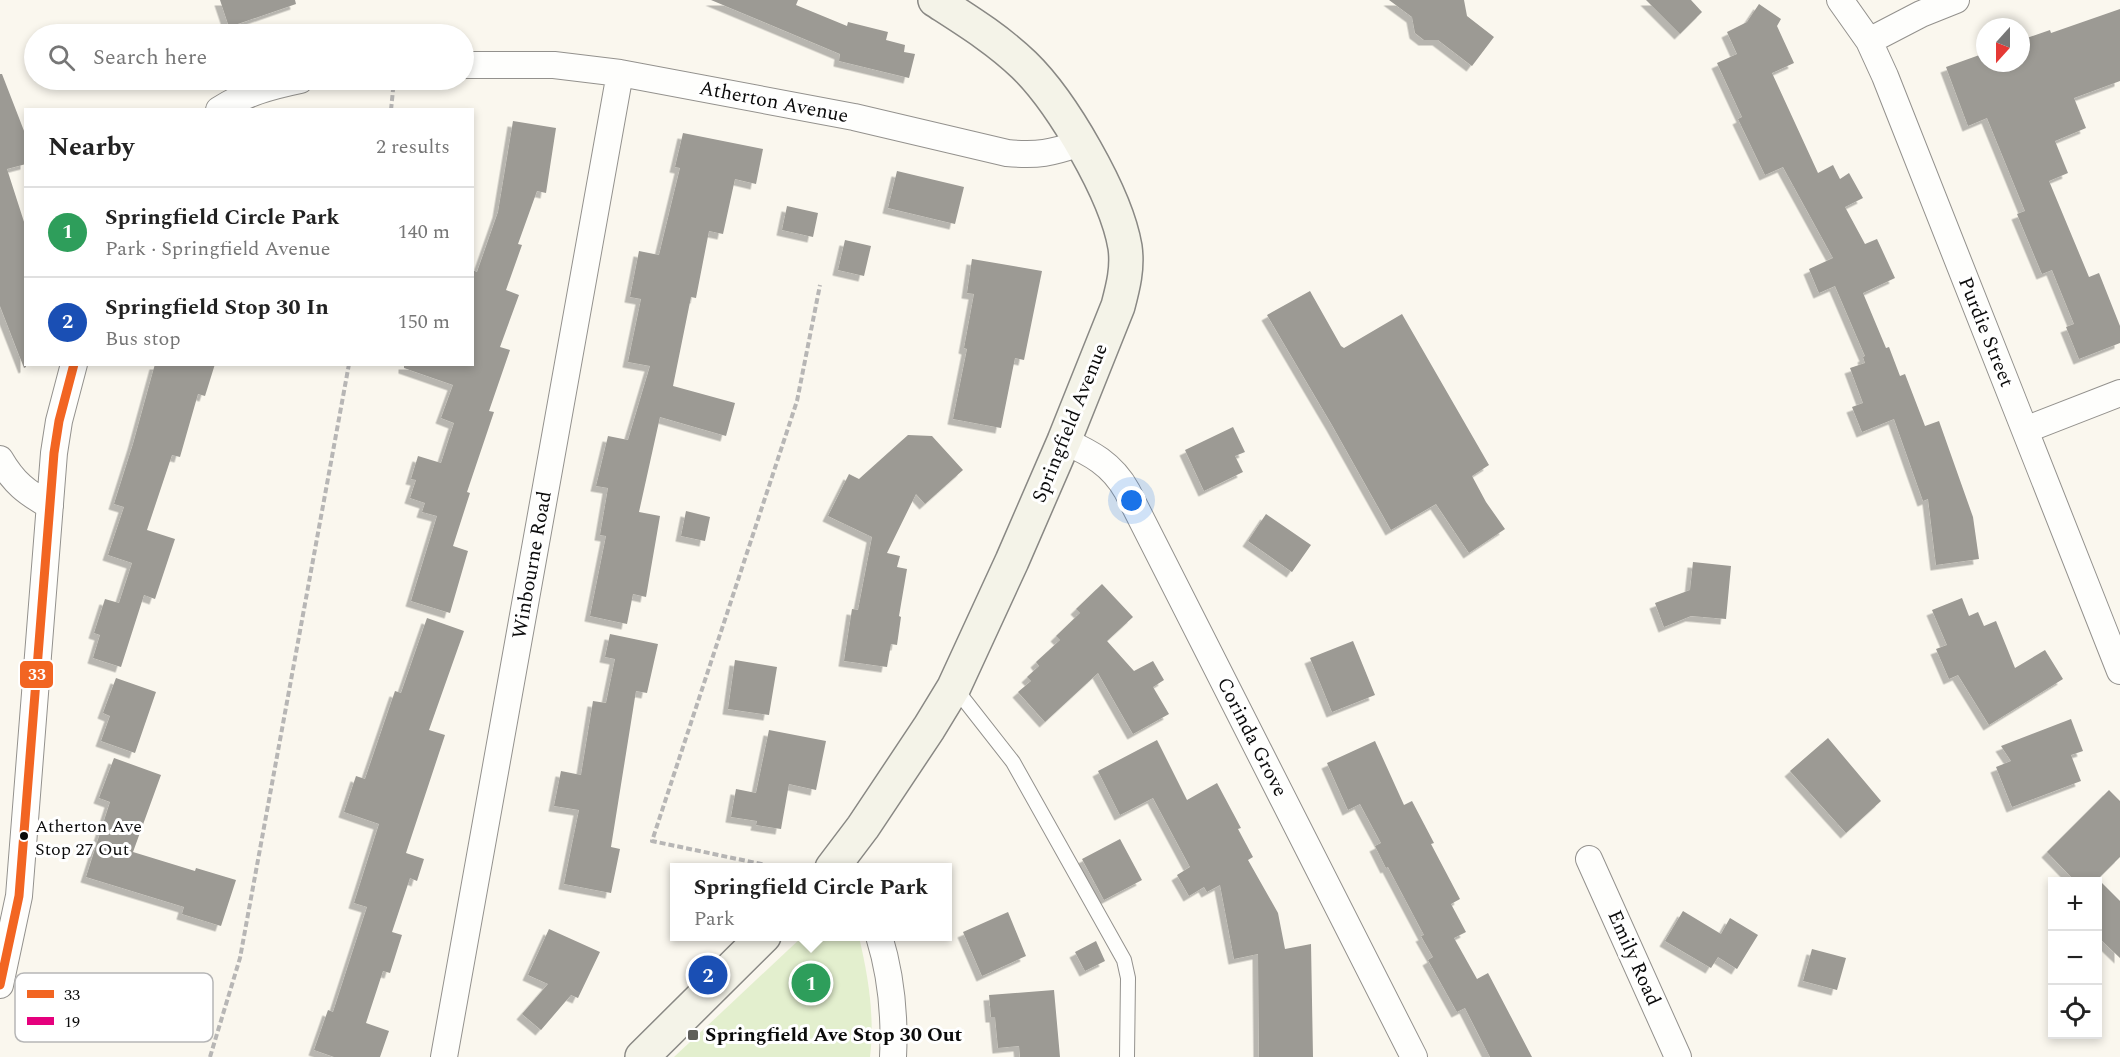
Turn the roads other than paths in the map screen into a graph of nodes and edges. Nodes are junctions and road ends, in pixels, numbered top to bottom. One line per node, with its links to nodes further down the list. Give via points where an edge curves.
1 (935, 0): 9 (street, Springfield Avenue, via 996,39 1025,66 1050,94)
2 (1840, 0): 4 (street, Purdie Street)
3 (1956, 0): 4 (street)
4 (1869, 40): 12 (street, Purdie Street)
5 (474, 65): 6 (street, Atherton Avenue, via 554,65)
6 (620, 73): 9 (street, Atherton Avenue, via 854,117 1007,153 1051,153); 23 (street, Winbourne Road)
7 (258, 90): 8 (street)
8 (222, 108)
9 (1081, 143): 13 (street, Springfield Avenue, via 1110,198 1121,231 1126,265 1118,306)
10 (73, 366): 15 (street, via 58,421)
11 (2120, 393): 12 (street)
12 (2025, 430): 16 (street, Purdie Street)
13 (1064, 441): 17 (street, Springfield Avenue); 27 (street, Corinda Grove, via 1101,459 1127,491)
14 (0, 459): 15 (street, via 11,478)
15 (50, 506): 22 (street, via 19,896)
16 (2120, 671)
17 (954, 687): 19 (street, Springfield Avenue, via 870,817); 26 (lane, via 1013,762 1124,960 1128,978)
18 (1589, 859): 28 (street, Emily Road)
19 (835, 863)
20 (759, 941): 24 (street)
21 (880, 941): 25 (street, via 890,992)
22 (0, 985)
23 (444, 1057)
24 (642, 1057)
25 (893, 1057)
26 (1127, 1057)
27 (1414, 1057)
28 (1678, 1057)

